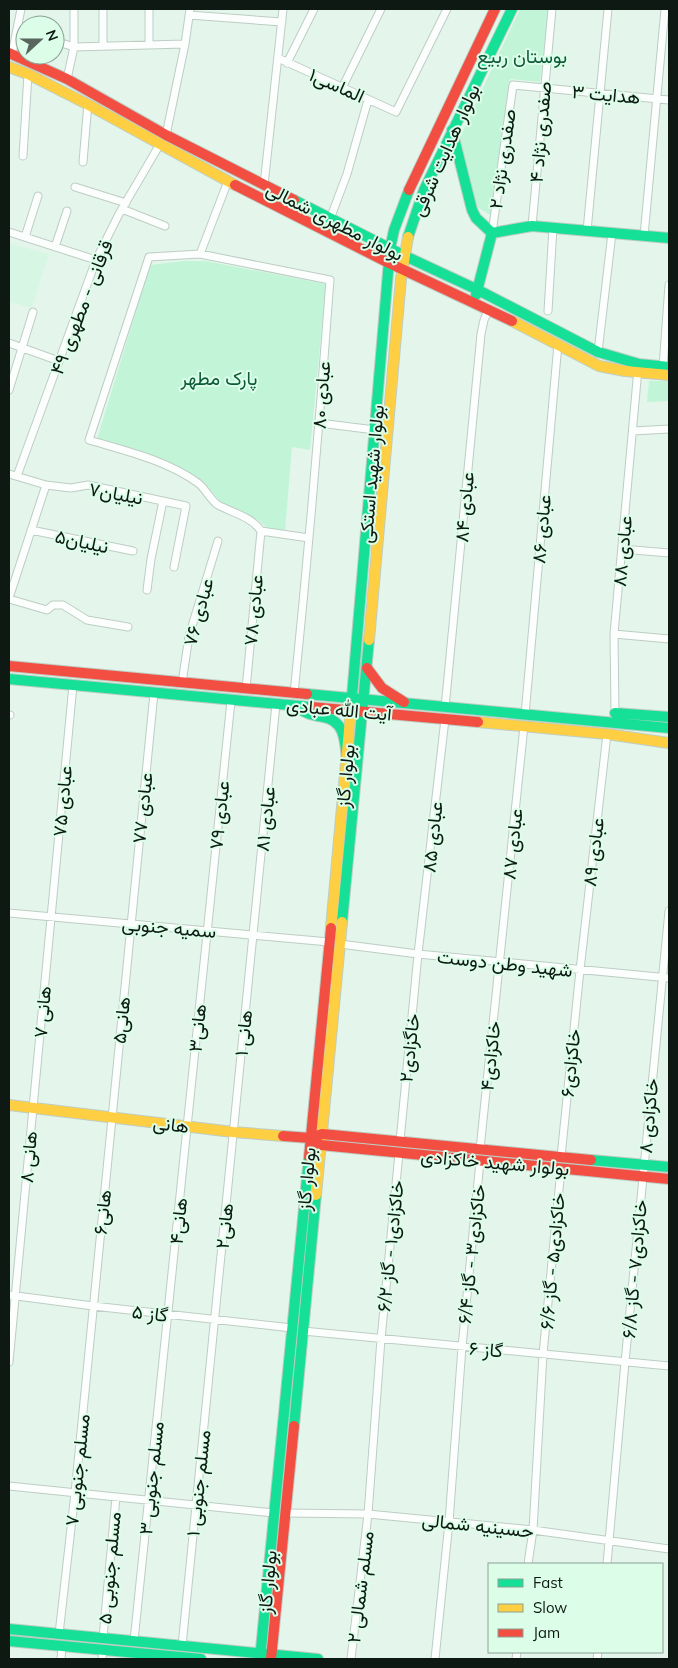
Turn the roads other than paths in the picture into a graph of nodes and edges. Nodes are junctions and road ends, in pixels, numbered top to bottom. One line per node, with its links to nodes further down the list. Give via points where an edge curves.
1 (74, 9): 20 (street)
2 (103, 9): 19 (street)
3 (148, 9): 17 (street)
4 (283, 9): 14 (street)
5 (314, 9): 23 (street)
6 (381, 9): 28 (street)
7 (447, 9): 33 (street, الماسی۱, via 396,112)
8 (496, 9): 59 (main road, بولوار هدایت شرقی, via 412,183)
9 (512, 9): 36 (main road, بولوار هدایت شرقی)
10 (552, 9): 29 (street, صفدری نژاد ۴)
11 (608, 9): 30 (street)
12 (665, 9): 32 (street)
13 (189, 12): 14 (street); 18 (street)
14 (282, 22): 22 (street)
15 (15, 37): 21 (street)
16 (65, 44): 20 (street)
17 (150, 44): 18 (street); 19 (street)
18 (185, 44): 37 (street)
19 (103, 46): 20 (street)
20 (74, 47): 26 (street)
21 (10, 53): 26 (main road, بولوار مطهری شمالی)
22 (278, 58): 23 (street, الماسی۱); 42 (street)
23 (287, 63): 28 (street, الماسی۱)
24 (9, 67): 25 (main road, بولوار مطهری شمالی)
25 (28, 74): 35 (main road, بولوار مطهری شمالی); 39 (street)
26 (67, 80): 31 (main road, بولوار مطهری شمالی)
27 (513, 85): 29 (street, هدایت ۳); 53 (street, صفدری نژاد ۲)
28 (342, 88): 33 (street, الماسی۱)
29 (544, 88): 30 (street, هدایت ۳); 49 (street, صفدری نژاد ۴)
30 (600, 93): 32 (street, هدایت ۳); 51 (street)
31 (91, 94): 35 (street); 37 (main road, بولوار مطهری شمالی)
32 (656, 99): 34 (street, هدایت ۳); 55 (street)
33 (368, 100): 47 (street, via 347,174)
34 (669, 100)
35 (87, 104): 38 (main road, بولوار مطهری شمالی); 40 (street)
36 (452, 130): 53 (main road, via 472,210); 61 (main road, بولوار هدایت شرقی, via 424,190)
37 (166, 135): 42 (main road, بولوار مطهری شمالی)
38 (160, 144): 41 (main road, بولوار مطهری شمالی); 45 (street, قرقانی - مطهری ۴۹)
39 (23, 156)
40 (83, 162)
41 (228, 181): 60 (street); 63 (main road, بولوار مطهری شمالی)
42 (264, 185): 47 (main road, بولوار مطهری شمالی)
43 (75, 187): 45 (street)
44 (38, 196): 56 (street)
45 (124, 206): 48 (street); 62 (street, قرقانی - مطهری ۴۹)
46 (67, 211): 58 (street)
47 (330, 218): 59 (main road, بولوار مطهری شمالی)
48 (165, 226)
49 (532, 226): 50 (main road); 53 (main road)
50 (553, 228): 51 (main road); 69 (street)
51 (588, 231): 54 (main road)
52 (9, 232): 56 (street)
53 (492, 233): 66 (main road)
54 (612, 233): 55 (main road); 74 (street)
55 (644, 236): 57 (main road)
56 (25, 237): 58 (street)
57 (669, 238)
58 (55, 247): 62 (street)
59 (390, 249): 61 (main road, بولوار مطهری شمالی); 63 (main road, بولوار شهید استکی)
60 (200, 254): 79 (street, عبادی ۸۰, via 330,280); 88 (street, عبادی ۸۰, via 149,257 90,440 145,456 199,483 216,504 256,523)
61 (404, 256): 64 (main road, بولوار هدایت شرقی); 66 (main road, بولوار مطهری شمالی)
62 (96, 260): 75 (street, قرقانی - مطهری ۴۹)
63 (389, 263): 64 (main road, بولوار مطهری شمالی); 81 (main road, بولوار شهید استکی)
64 (403, 268): 67 (main road, بولوار مطهری شمالی); 101 (main road, بولوار شهید استکی)
65 (669, 285): 77 (street)
66 (478, 290): 67 (main road); 74 (main road, بولوار مطهری شمالی)
67 (473, 301): 68 (main road, بولوار مطهری شمالی)
68 (489, 309): 72 (main road, بولوار مطهری شمالی); 114 (street, عبادی ۸۴, via 481,334)
69 (548, 311)
70 (33, 312): 73 (street)
71 (9, 343): 73 (street)
72 (558, 344): 76 (main road, بولوار مطهری شمالی, via 599,366 614,370); 118 (street, عبادی ۸۶)
73 (23, 348): 75 (street); 78 (street)
74 (598, 352): 76 (main road, بولوار مطهری شمالی)
75 (59, 360): 84 (street, قرقانی - مطهری ۴۹)
76 (638, 369): 77 (main road, بولوار مطهری شمالی); 82 (street, عبادی ۸۸)
77 (667, 370)
78 (9, 390)
79 (319, 423): 81 (street); 89 (street, عبادی ۸۰)
80 (669, 429): 82 (street)
81 (375, 430): 108 (main road, بولوار شهید استکی)
82 (633, 431): 91 (street, عبادی ۸۸)
83 (9, 474): 84 (street, نیلیان۷)
84 (18, 476): 85 (street, نیلیان۷)
85 (46, 485): 86 (street, نیلیان۷, via 71,488 88,485); 87 (street)
86 (163, 501): 94 (street, نیلیان۷, via 186,506); 95 (street)
87 (31, 530): 92 (street, نیلیان۵); 96 (street)
88 (260, 531): 89 (street); 105 (street, عبادی ۷۸)
89 (309, 538): 107 (street, عبادی ۸۰)
90 (218, 541): 103 (street, عبادی ۷۶, via 189,636)
91 (622, 549): 93 (street); 98 (street, عبادی ۸۸)
92 (132, 551)
93 (669, 553)
94 (174, 567)
95 (148, 590)
96 (9, 598): 97 (street, via 47,610 53,605 63,605 87,620)
97 (128, 627)
98 (614, 634): 99 (street); 117 (street, عبادی ۸۸)
99 (669, 639)
100 (9, 666): 103 (main road, آیت الله عبادی)
101 (367, 668): 109 (main road, بولوار شهید استکی); 112 (main road, via 380,687)
102 (9, 679): 104 (main road, آیت الله عبادی)
103 (182, 683): 105 (main road, آیت الله عبادی)
104 (73, 685): 106 (main road, آیت الله عبادی); 131 (street, عبادی ۷۵)
105 (246, 689): 107 (main road, آیت الله عبادی)
106 (154, 692): 110 (main road, آیت الله عبادی); 132 (street, عبادی ۷۷)
107 (294, 694): 108 (main road, آیت الله عبادی)
108 (351, 699): 109 (main road, آیت الله عبادی); 115 (main road, بولوار گاز)
109 (364, 700): 112 (main road, آیت الله عبادی); 116 (main road, بولوار گاز)
110 (231, 701): 111 (main road, آیت الله عبادی); 133 (street, عبادی ۷۹)
111 (276, 704): 113 (main road, آیت الله عبادی); 134 (street, عبادی ۸۱)
112 (410, 704): 114 (main road, آیت الله عبادی)
113 (293, 706): 115 (main road, آیت الله عبادی); 128 (main road, via 309,715 333,719 344,733)
114 (445, 708): 118 (main road, آیت الله عبادی)
115 (350, 710): 116 (main road, آیت الله عبادی); 128 (main road, بولوار گاز)
116 (363, 711): 121 (main road, آیت الله عبادی); 136 (main road, بولوار گاز)
117 (615, 713): 119 (main road); 122 (street)
118 (525, 715): 122 (main road, آیت الله عبادی)
119 (657, 716): 120 (main road); 123 (main road)
120 (669, 717)
121 (445, 719): 124 (main road, آیت الله عبادی); 137 (street, عبادی ۸۵)
122 (628, 723): 123 (main road, آیت الله عبادی)
123 (643, 725): 125 (main road, آیت الله عبادی)
124 (524, 726): 126 (main road, آیت الله عبادی); 138 (street, عبادی ۸۷)
125 (669, 728)
126 (607, 734): 127 (main road, آیت الله عبادی); 139 (street, عبادی ۸۹)
127 (669, 743)
128 (347, 759): 135 (main road, بولوار گاز)
129 (669, 911): 140 (street, خاکزادی ۸)
130 (9, 913): 131 (street, سمیه جنوبی)
131 (51, 916): 132 (street, سمیه جنوبی); 142 (street, هانی ۷)
132 (131, 924): 133 (street, سمیه جنوبی); 143 (street, هانی۵)
133 (207, 930): 134 (street, سمیه جنوبی); 144 (street, هانی۳)
134 (253, 934): 135 (street, سمیه جنوبی); 145 (street, هانی ۱)
135 (329, 942): 147 (main road, بولوار گاز)
136 (340, 944): 137 (street, شهید وطن دوست); 146 (main road, بولوار گاز)
137 (418, 954): 138 (street, شهید وطن دوست); 148 (street, خاگزادی۲)
138 (499, 962): 139 (street, شهید وطن دوست); 150 (street, خاکزادی۴)
139 (580, 970): 140 (street, شهید وطن دوست); 152 (street, خاکزادی۶)
140 (665, 978): 154 (street, خاکزادی ۸)
141 (9, 1105): 142 (main road, هانی)
142 (33, 1107): 143 (main road, هانی); 159 (street, هانی ۸)
143 (112, 1117): 144 (main road, هانی); 160 (street, هانی۶)
144 (187, 1126): 145 (main road, هانی); 161 (street, هانی۴)
145 (233, 1132): 147 (main road, هانی); 162 (street, هانی۲)
146 (322, 1134): 147 (main road); 148 (main road); 149 (main road, بولوار گاز)
147 (310, 1138): 149 (main road); 163 (main road, بولوار گاز)
148 (400, 1142): 150 (main road)
149 (321, 1146): 151 (main road, بولوار شهید خاکزادی); 164 (main road, بولوار گاز)
150 (480, 1149): 152 (main road)
151 (399, 1153): 153 (main road, بولوار شهید خاکزادی); 165 (street, خاکزادی۱ - گاز ۶/۲)
152 (561, 1157): 154 (main road)
153 (480, 1161): 156 (main road, بولوار شهید خاکزادی); 166 (street, خاکزادی۳ - گاز ۶/۴)
154 (644, 1165): 155 (main road); 157 (street, خاکزادی ۸)
155 (669, 1167)
156 (561, 1169): 157 (main road, بولوار شهید خاکزادی); 167 (street, خاکزادی۵ - گاز ۶/۶)
157 (643, 1176): 158 (main road, بولوار شهید خاکزادی); 169 (street, خاکزادی۷ - گاز ۶/۸)
158 (669, 1179)
159 (12, 1296): 160 (street, گاز ۵); 168 (street, هانی ۸)
160 (93, 1306): 161 (street, گاز ۵); 172 (street, مسلم جنوبی ۷)
161 (168, 1315): 162 (street, گاز ۵); 174 (street, مسلم جنوبی ۳)
162 (214, 1320): 163 (street, گاز ۵); 175 (street, ۱ مسلم جنوبی)
163 (292, 1328): 176 (main road, بولوار گاز)
164 (303, 1331): 165 (street, گاز ۶); 177 (main road, بولوار گاز)
165 (381, 1339): 166 (street, گاز ۶); 178 (street, خاکزادی۱ - گاز ۶/۲)
166 (462, 1347): 167 (street, گاز ۶); 179 (street, خاکزادی۳ - گاز ۶/۴)
167 (543, 1354): 169 (street, گاز ۶); 180 (street, خاکزادی۵ - گاز ۶/۶)
168 (9, 1362)
169 (625, 1362): 170 (street, گاز ۶); 181 (street, خاکزادی۷ - گاز ۶/۸)
170 (669, 1366)
171 (9, 1486): 172 (street)
172 (74, 1493): 173 (street); 186 (street, مسلم جنوبی ۷)
173 (116, 1497): 174 (street); 187 (street, مسلم جنوبی ۵)
174 (149, 1500): 175 (street); 189 (street, مسلم جنوبی ۳)
175 (196, 1505): 176 (street); 191 (street, ۱ مسلم جنوبی)
176 (274, 1513): 194 (main road, بولوار گاز)
177 (285, 1513): 178 (street, حسینیه شمالی); 195 (main road, بولوار گاز)
178 (368, 1514): 179 (street, حسینیه شمالی); 200 (street, مسلم شمالی ۲)
179 (449, 1522): 180 (street, حسینیه شمالی); 201 (street, خاکزادی۳ - گاز ۶/۴)
180 (533, 1530): 181 (street, حسینیه شمالی); 183 (street, خاکزادی۵ - گاز ۶/۶)
181 (610, 1542): 182 (street, حسینیه شمالی); 184 (street, خاکزادی۷ - گاز ۶/۸)
182 (669, 1549)
183 (528, 1563)
184 (607, 1563)
185 (9, 1629): 186 (main road)
186 (59, 1634): 187 (main road); 190 (main road)
187 (103, 1638): 189 (main road)
188 (9, 1641): 190 (main road)
189 (134, 1641): 191 (main road)
190 (62, 1646): 192 (main road); 197 (street)
191 (182, 1646): 194 (main road)
192 (103, 1655): 193 (main road)
193 (133, 1656): 196 (main road)
194 (260, 1657): 195 (main road)
195 (271, 1657): 199 (main road)
196 (181, 1658): 198 (main road)
197 (60, 1659)
198 (201, 1659)
199 (318, 1659)
200 (351, 1659)
201 (434, 1659)

